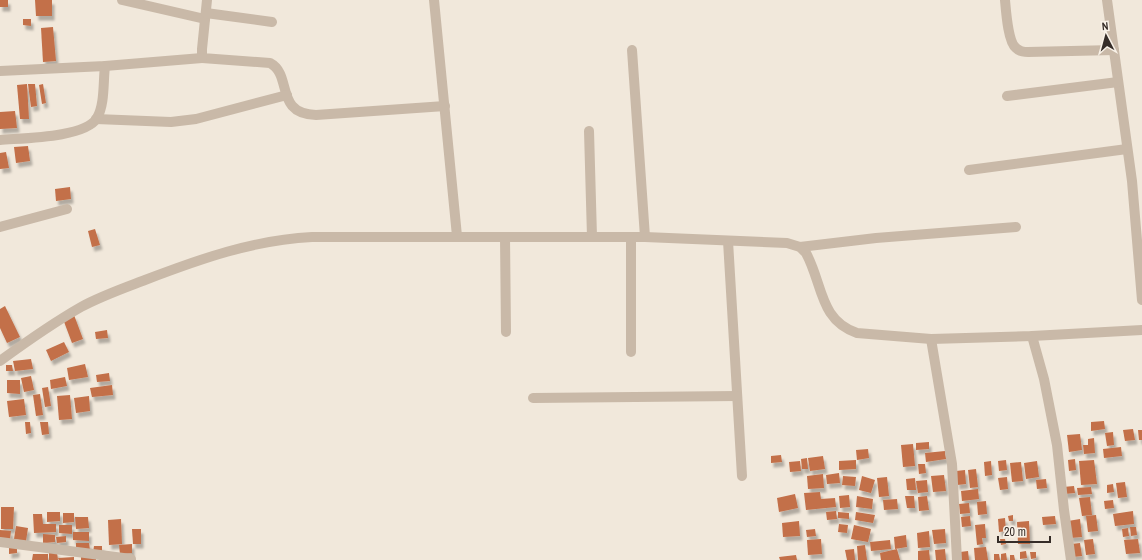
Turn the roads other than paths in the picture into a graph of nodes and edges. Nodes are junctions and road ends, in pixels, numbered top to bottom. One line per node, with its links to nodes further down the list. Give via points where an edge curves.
1 (122, 0): 6 (street)
2 (207, 0): 6 (street)
3 (434, 0): 16 (street)
4 (1005, 0): 9 (street, via 1011,40 1015,48 1022,51)
5 (1107, 0): 9 (street)
6 (205, 16): 7 (street); 10 (street)
7 (272, 22)
8 (632, 50): 29 (street)
9 (1114, 50): 13 (street)
10 (202, 58): 11 (street); 14 (street, via 270,63 276,68)
11 (105, 66): 12 (street); 17 (street, via 102,99)
12 (0, 71)
13 (1118, 82): 15 (street); 20 (street)
14 (287, 96): 16 (street, via 295,110 308,114); 17 (street, via 196,119 171,122)
15 (1007, 96)
16 (445, 106): 25 (street)
17 (96, 119): 19 (street, via 88,127 74,132)
18 (589, 131): 27 (street)
19 (0, 140)
20 (1127, 149): 21 (street); 32 (street)
21 (969, 170)
22 (67, 209): 23 (street)
23 (0, 227)
24 (1016, 227): 31 (street)
25 (457, 236): 26 (street); 38 (street, via 293,238 232,249 95,300)
26 (505, 237): 27 (street); 34 (street)
27 (592, 237): 28 (street)
28 (632, 237): 29 (street); 37 (street)
29 (645, 237): 30 (street)
30 (728, 242): 31 (street, via 787,243); 39 (street)
31 (800, 247): 36 (street, via 810,260 826,307 845,329 873,335)
32 (1142, 300)
33 (1142, 330): 35 (street)
34 (506, 332)
35 (1032, 336): 36 (street); 45 (street, via 1044,379 1057,445)
36 (931, 339): 44 (street, via 952,464)
37 (631, 352)
38 (0, 361)
39 (737, 396): 40 (street); 41 (street)
40 (533, 398)
41 (742, 476)
42 (0, 542): 43 (street)
43 (131, 559)
44 (957, 560)
45 (1071, 560)

